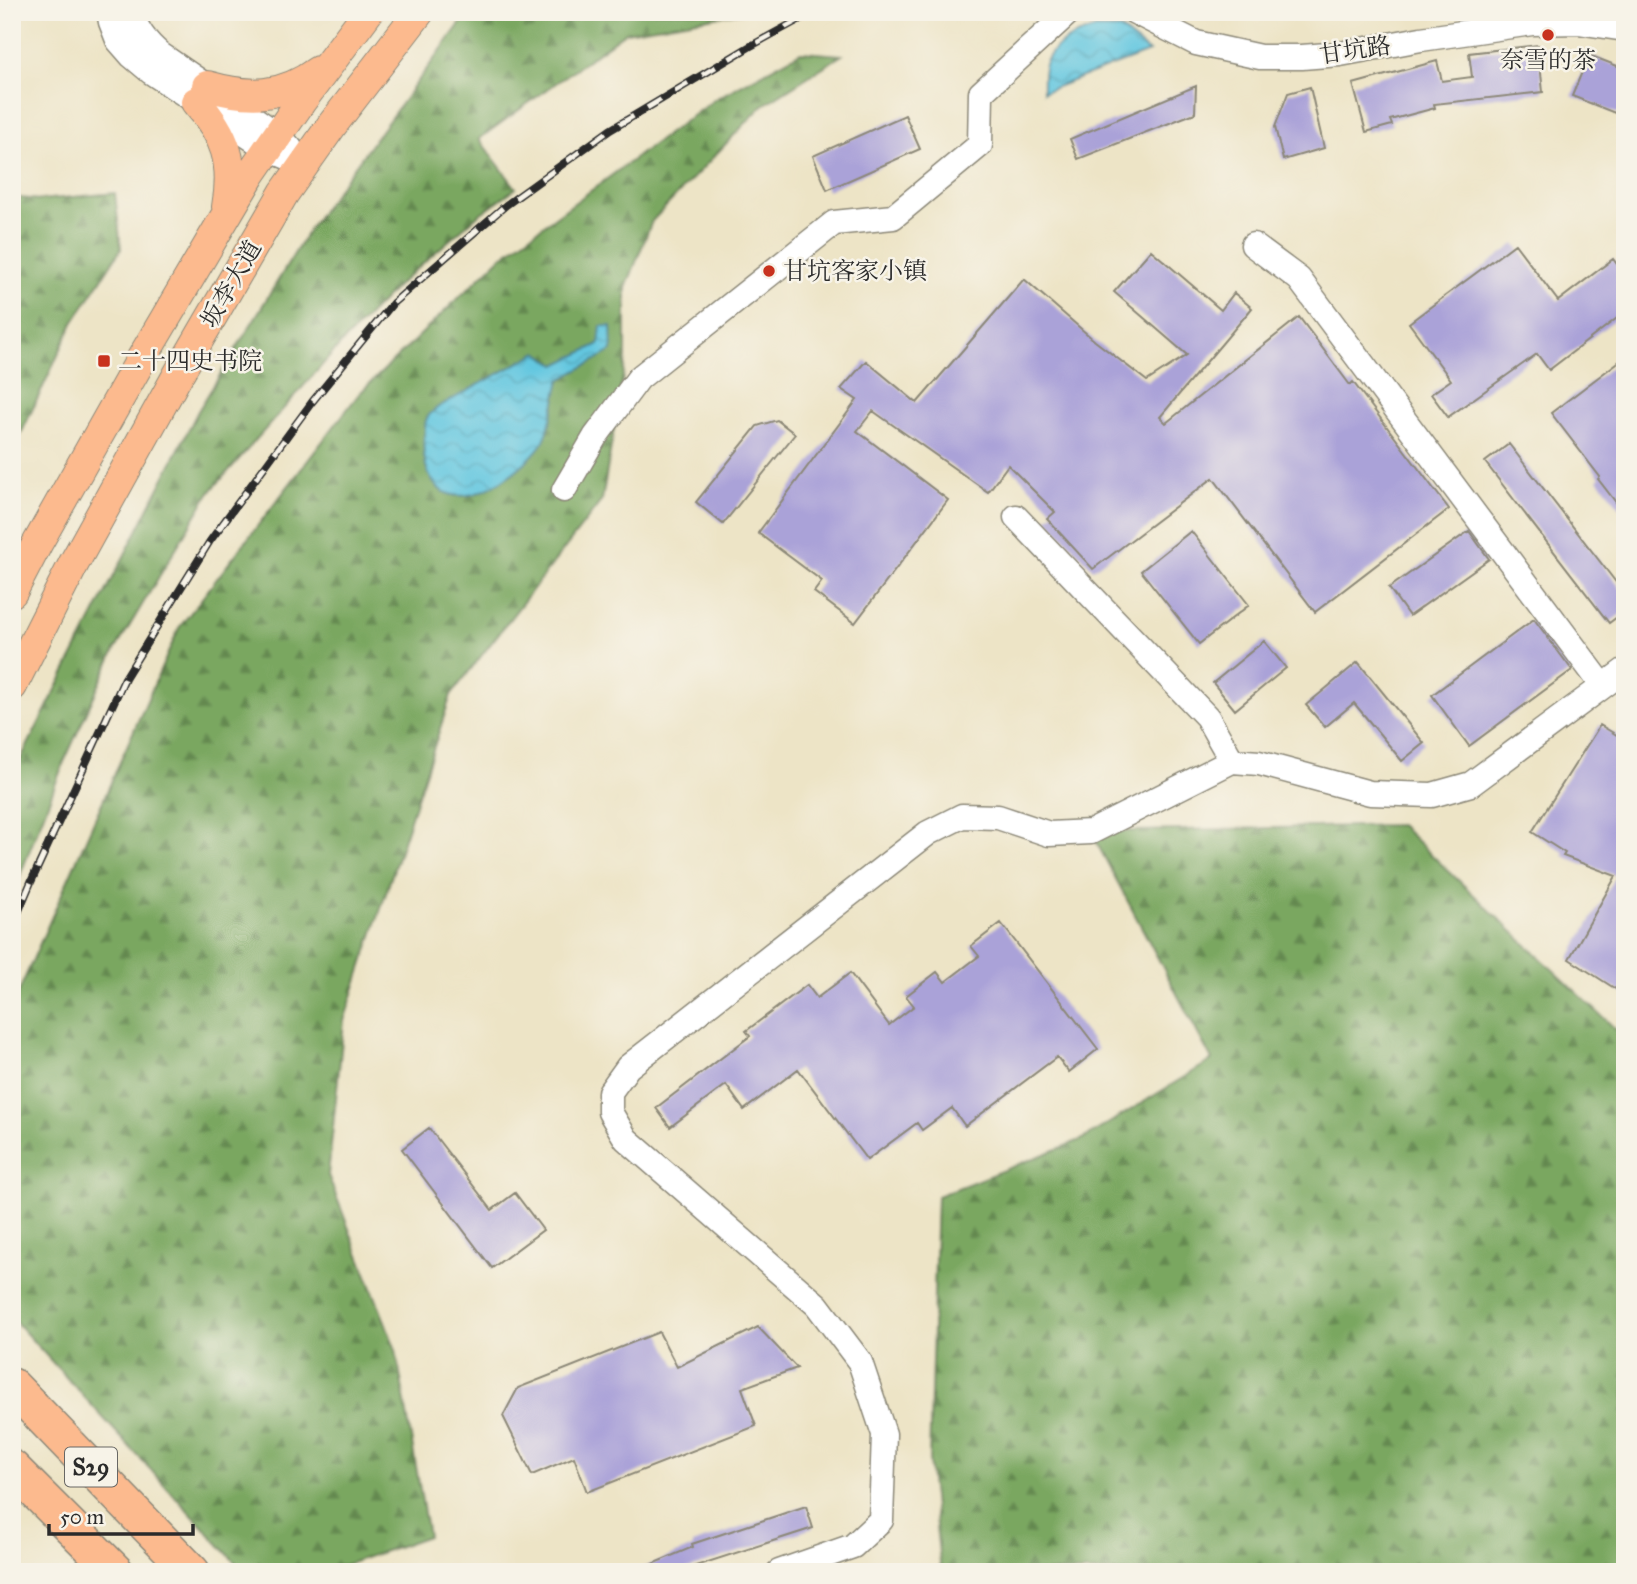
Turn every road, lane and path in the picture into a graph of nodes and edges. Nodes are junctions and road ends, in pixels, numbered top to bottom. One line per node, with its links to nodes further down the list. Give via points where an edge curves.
1 (109, 12): 9 (street, via 118,40 132,56 151,72)
2 (132, 12): 9 (street, via 150,45)
3 (368, 12): 8 (main road, 坂李大道)
4 (419, 12): 11 (main road, 坂李大道)
5 (1069, 12): 14 (street, via 981,93 980,145 893,217 834,223 639,378 595,437)
6 (1135, 12): 7 (street, 甘坑路, via 1196,43 1260,57 1340,54 1532,23 1578,22)
7 (1625, 29)
8 (332, 60): 9 (main road, via 290,88 268,94); 10 (main road, 坂李大道)
9 (202, 94): 10 (street); 12 (main road, via 230,167)
10 (273, 142): 11 (street); 12 (main road, 坂李大道)
11 (304, 164): 18 (main road, 坂李大道, via 179,373)
12 (224, 219): 16 (main road, 坂李大道)
13 (1253, 246): 19 (street, via 1299,279)
14 (564, 490)
15 (1016, 517): 20 (street, via 1207,717)
16 (12, 592)
17 (1625, 670): 19 (street)
18 (12, 686)
19 (1602, 686): 20 (street, via 1471,783 1432,794 1370,793 1259,763)
20 (1232, 761): 25 (street, via 1091,832 1049,834 998,817 962,816 928,833 628,1067 610,1092 610,1112 626,1139 817,1305 860,1362 884,1434 881,1520 853,1546)
21 (12, 1386): 23 (highway, S29)
22 (12, 1468): 24 (highway, S29)
23 (181, 1560)
24 (116, 1572)
25 (779, 1572)

